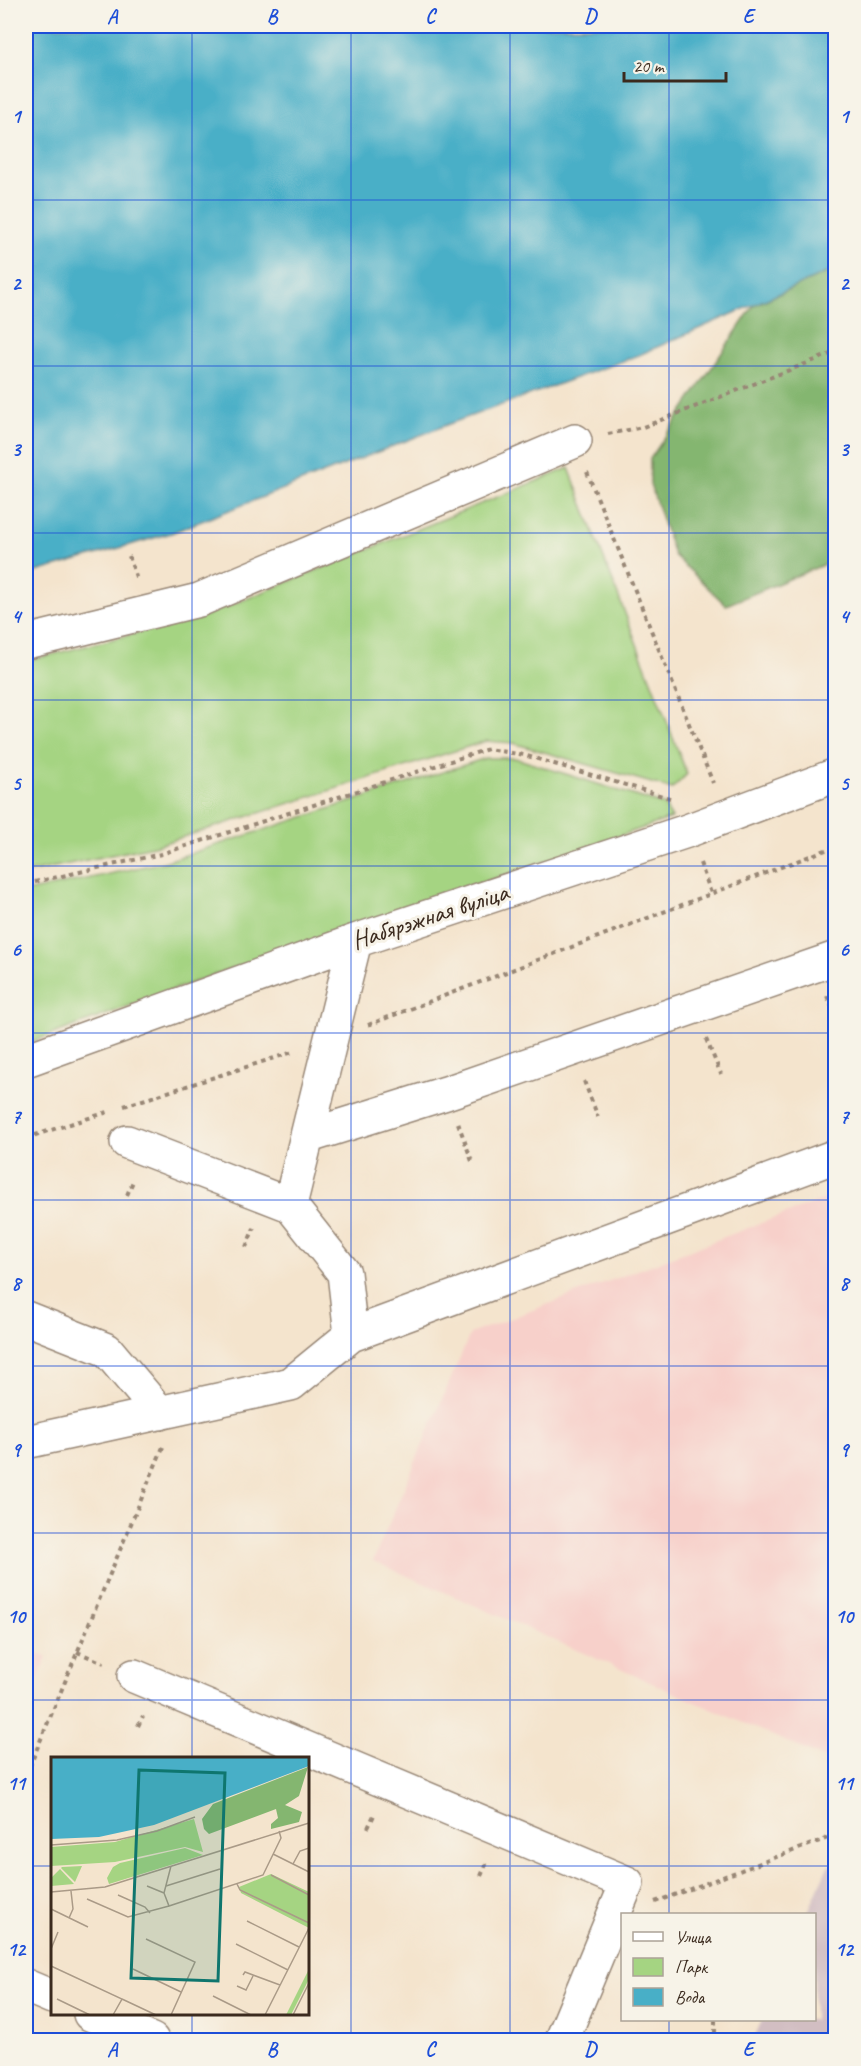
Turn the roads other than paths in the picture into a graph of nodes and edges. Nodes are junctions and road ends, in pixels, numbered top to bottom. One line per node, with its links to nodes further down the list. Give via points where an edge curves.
1 (575, 441): 2 (street, via 199,600)
2 (26, 642)
3 (836, 775): 4 (street, Набярэжная вуліца, via 687,831)
4 (355, 941): 6 (street, Набярэжная вуліца); 7 (street)
5 (836, 958): 7 (street, via 447,1093)
6 (26, 1060)
7 (309, 1136): 10 (street)
8 (127, 1142): 10 (street)
9 (836, 1156): 12 (street)
10 (290, 1205): 12 (street, via 344,1273)
11 (26, 1318): 13 (street, via 107,1350)
12 (351, 1335): 13 (street, via 291,1384)
13 (169, 1411): 14 (street)
14 (26, 1442)
15 (134, 1676): 20 (street, via 627,1883)
16 (26, 1986): 17 (street)
17 (51, 1997)
18 (95, 2015): 19 (street)
19 (152, 2040)
20 (562, 2040)

